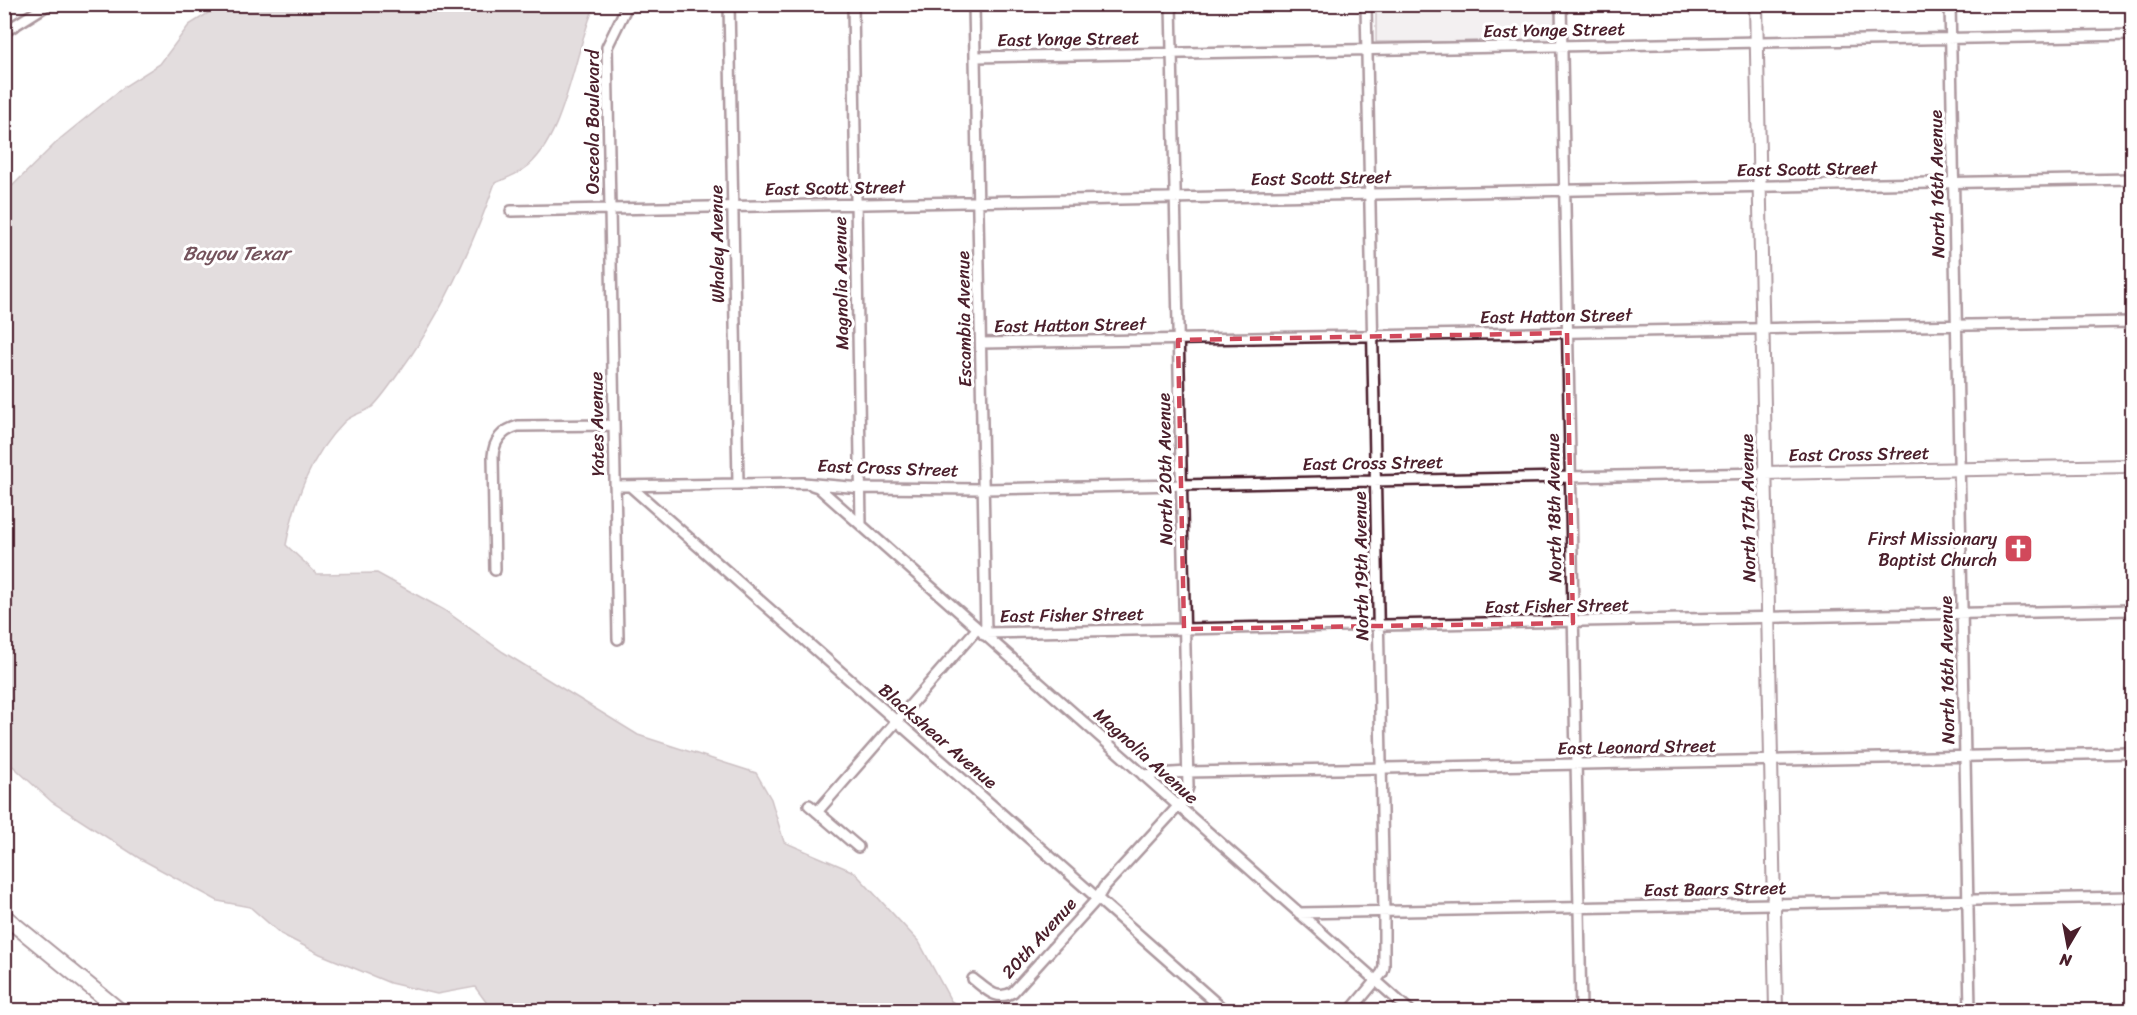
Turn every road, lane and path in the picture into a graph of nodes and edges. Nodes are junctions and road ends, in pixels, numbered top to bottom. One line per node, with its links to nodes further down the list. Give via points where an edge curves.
1 (49, 4): 11 (street)
2 (628, 4): 28 (street, Osceola Boulevard, via 607,47)
3 (729, 4): 27 (street, Whaley Avenue)
4 (853, 4): 26 (street, Magnolia Avenue)
5 (974, 4): 18 (street, Escambia Avenue)
6 (1171, 4): 17 (street, North 20th Avenue)
7 (1366, 4): 16 (street, North 19th Avenue)
8 (1561, 4): 15 (street, North 18th Avenue)
9 (1756, 4): 14 (street, North 17th Avenue)
10 (1950, 4): 13 (street, North 16th Avenue)
11 (4, 32)
12 (2133, 35): 13 (street, East Yonge Street)
13 (1951, 38): 14 (street, East Yonge Street); 20 (street, North 16th Avenue)
14 (1757, 42): 15 (street, East Yonge Street); 21 (street, North 17th Avenue)
15 (1562, 46): 16 (street, East Yonge Street); 22 (street, North 18th Avenue)
16 (1367, 50): 17 (street, East Yonge Street); 23 (street, North 19th Avenue)
17 (1172, 53): 18 (street, East Yonge Street); 24 (street, North 20th Avenue)
18 (976, 57): 25 (street, Escambia Avenue)
19 (2133, 179): 20 (street, East Scott Street)
20 (1954, 182): 21 (street, East Scott Street); 31 (street, North 16th Avenue)
21 (1760, 186): 22 (street, East Scott Street); 32 (street, North 17th Avenue)
22 (1565, 190): 23 (street, East Scott Street); 33 (street, North 18th Avenue)
23 (1370, 194): 24 (street, East Scott Street); 34 (street, North 19th Avenue)
24 (1175, 198): 25 (street, East Scott Street); 35 (street, North 20th Avenue)
25 (978, 202): 26 (street, East Scott Street); 36 (street, Escambia Avenue)
26 (856, 204): 27 (street, East Scott Street); 48 (street, Magnolia Avenue)
27 (733, 207): 28 (street, East Scott Street); 43 (street, Whaley Avenue)
28 (609, 209): 29 (street, East Scott Street); 37 (street, Yates Avenue)
29 (511, 211)
30 (2133, 322): 31 (street, East Hatton Street)
31 (1957, 326): 32 (street, East Hatton Street); 39 (street, North 16th Avenue)
32 (1762, 329): 33 (street, East Hatton Street); 40 (street, North 17th Avenue)
33 (1567, 333): 34 (street, East Hatton Street); 41 (street, North 18th Avenue)
34 (1372, 336): 35 (street, East Hatton Street); 42 (street, North 19th Avenue)
35 (1178, 340): 36 (street, East Hatton Street); 47 (street, North 20th Avenue)
36 (981, 343): 49 (street, Escambia Avenue)
37 (614, 424): 45 (street, Yates Avenue); 51 (street, via 518,426 500,436 493,456)
38 (2133, 466): 39 (street, East Cross Street)
39 (1959, 470): 40 (street, East Cross Street); 53 (street, North 16th Avenue)
40 (1765, 473): 41 (street, East Cross Street); 54 (street, North 17th Avenue)
41 (1570, 478): 42 (street, East Cross Street); 55 (street, North 18th Avenue)
42 (1376, 481): 47 (street, East Cross Street); 56 (street, North 19th Avenue)
43 (738, 483): 44 (street, East Cross Street); 46 (street, East Cross Street)
44 (803, 483): 48 (street, East Cross Street); 50 (street, Magnolia Avenue, via 818,488)
45 (615, 486): 46 (street, East Cross Street); 59 (street, Yates Avenue)
46 (630, 486): 60 (street, Blackshear Avenue)
47 (1181, 486): 49 (street, East Cross Street); 57 (street, North 20th Avenue)
48 (861, 488): 49 (street, East Cross Street); 50 (street, Magnolia Avenue)
49 (984, 489): 58 (street, Escambia Avenue)
50 (861, 525): 58 (street, Magnolia Avenue)
51 (495, 570)
52 (2133, 610): 53 (street, East Fisher Street)
53 (1962, 614): 54 (street, East Fisher Street); 62 (street, North 16th Avenue)
54 (1768, 618): 55 (street, East Fisher Street); 63 (street, North 17th Avenue)
55 (1573, 623): 56 (street, East Fisher Street); 64 (street, North 18th Avenue)
56 (1378, 626): 57 (street, East Fisher Street); 65 (street, North 19th Avenue)
57 (1184, 629): 58 (street, East Fisher Street); 66 (street, North 20th Avenue)
58 (982, 632): 60 (street); 67 (street, Magnolia Avenue)
59 (618, 639)
60 (896, 722): 70 (street); 73 (street, Blackshear Avenue)
61 (2133, 753): 62 (street, East Leonard Street)
62 (1965, 757): 63 (street, East Leonard Street); 74 (street, North 16th Avenue)
63 (1771, 761): 64 (street, East Leonard Street); 75 (street, North 17th Avenue)
64 (1576, 764): 65 (street, East Leonard Street); 76 (street, North 18th Avenue)
65 (1382, 769): 66 (street, East Leonard Street); 77 (street, North 19th Avenue)
66 (1187, 772): 67 (street, East Leonard Street); 69 (street, North 20th Avenue, via 1186,795)
67 (1143, 775): 69 (street, Magnolia Avenue)
68 (809, 805): 70 (street)
69 (1178, 806): 73 (street, North 20th Avenue); 78 (street, Magnolia Avenue)
70 (817, 812): 71 (street)
71 (858, 847)
72 (2133, 897): 74 (street, East Baars Street)
73 (1097, 899): 80 (street, 20th Avenue, via 1013,992 997,996); 83 (street, Blackshear Avenue)
74 (1968, 900): 75 (street, East Baars Street); 88 (street, North 16th Avenue)
75 (1774, 904): 76 (street, East Baars Street); 87 (street, North 17th Avenue)
76 (1579, 908): 77 (street, East Baars Street); 86 (street, North 18th Avenue)
77 (1384, 912): 78 (street, East Baars Street); 81 (street, North 19th Avenue, via 1384,967)
78 (1299, 913): 81 (street, Magnolia Avenue)
79 (4, 916): 82 (main road)
80 (973, 979)
81 (1376, 981): 84 (street); 85 (street, Magnolia Avenue)
82 (119, 1011)
83 (1224, 1011)
84 (1351, 1011)
85 (1409, 1011)
86 (1581, 1011)
87 (1776, 1011)
88 (1970, 1011)

